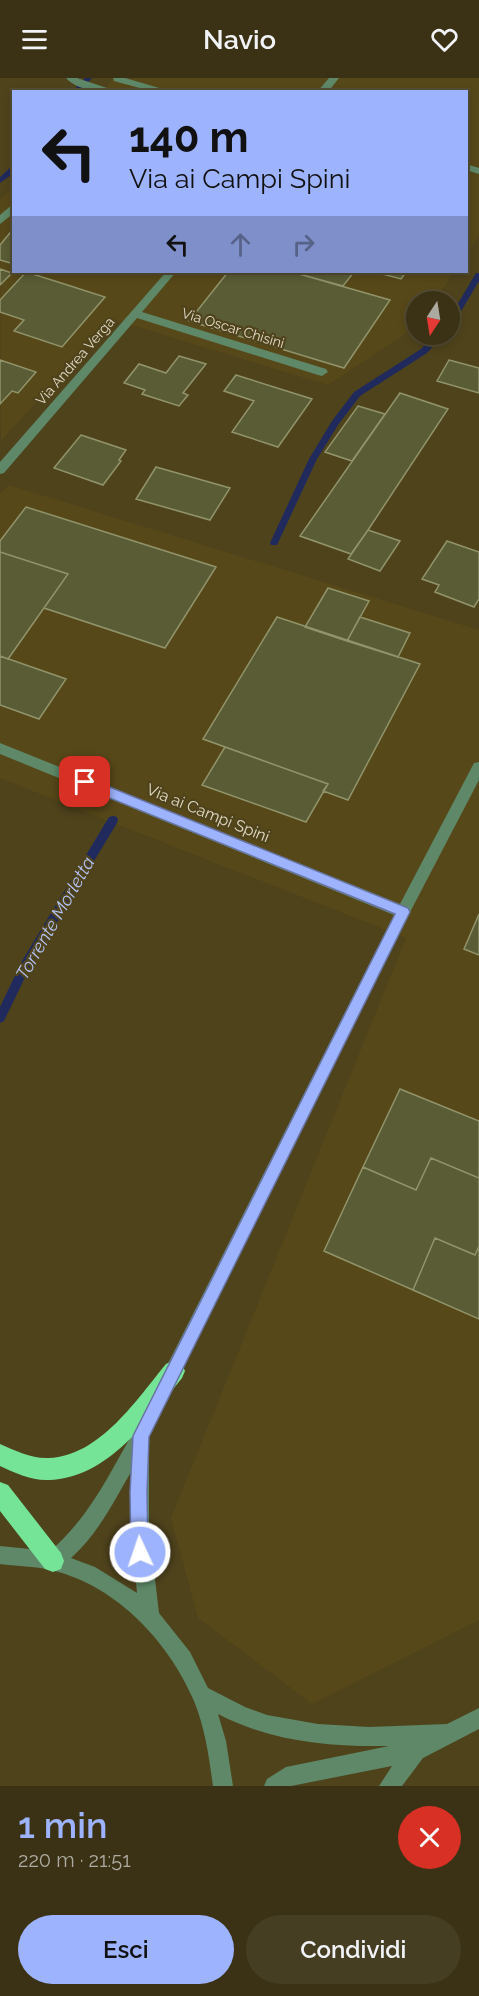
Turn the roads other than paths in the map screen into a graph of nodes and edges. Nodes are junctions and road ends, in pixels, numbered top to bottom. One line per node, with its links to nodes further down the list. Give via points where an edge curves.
1 (334, 78): 6 (street)
2 (117, 79): 5 (street)
3 (73, 80): 4 (street)
4 (106, 90)
5 (160, 90)
6 (324, 90)
7 (12, 208): 8 (street)
8 (0, 221)
9 (170, 273): 10 (street, Via Andrea Verga)
10 (135, 314): 11 (street, Via Oscar Chisini); 12 (street, Via Andrea Verga)
11 (322, 372)
12 (0, 470)
13 (0, 748): 16 (street, Via ai Campi Spini)
14 (479, 767): 15 (street)
15 (475, 786): 16 (street)
16 (403, 912): 17 (street)
17 (174, 1371): 18 (street); 19 (highway, via 126,1429 70,1466 49,1469)
18 (141, 1436): 22 (street, via 96,1516); 23 (street, via 138,1534)
19 (0, 1455)
20 (0, 1493): 22 (highway)
21 (0, 1555): 22 (street)
22 (53, 1561): 23 (street, via 91,1574)
23 (150, 1616): 24 (street, via 180,1654)
24 (202, 1695): 26 (street, via 245,1717 289,1729 352,1738); 28 (street, via 217,1740)
25 (479, 1718): 26 (street)
26 (446, 1734): 27 (street)
27 (416, 1751): 29 (street, via 286,1777); 30 (street)
28 (223, 1786)
29 (274, 1786)
30 (389, 1786)

